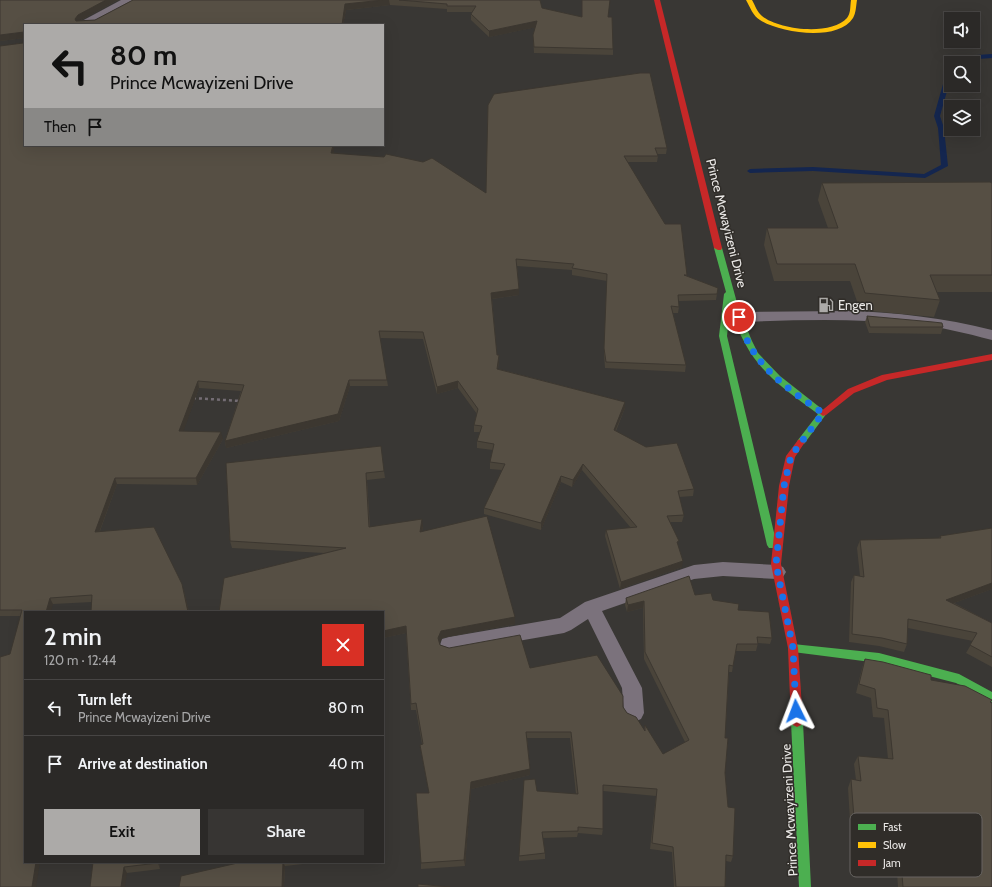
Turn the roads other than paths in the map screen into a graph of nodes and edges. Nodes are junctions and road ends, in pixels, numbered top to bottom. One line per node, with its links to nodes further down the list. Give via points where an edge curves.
1 (131, 0): 5 (street)
2 (657, 0): 6 (street, Prince Mcwayizeni Drive)
3 (749, 0): 4 (street, via 755,12 768,22 804,31 828,29 845,22 850,18)
4 (854, 0)
5 (87, 24)
6 (728, 287): 7 (street, Prince Mcwayizeni Drive); 11 (street, via 723,336)
7 (739, 317): 8 (lane, via 903,318); 10 (street, Prince Mcwayizeni Drive, via 747,340 762,364 786,387)
8 (992, 335)
9 (992, 357): 10 (street, via 885,377 851,390)
10 (823, 413): 11 (street, Prince Mcwayizeni Drive, via 791,456 784,486)
11 (777, 568): 12 (lane, via 694,572); 14 (street, Prince Mcwayizeni Drive)
12 (591, 606): 13 (lane, via 564,625); 16 (lane, via 632,688)
13 (449, 645)
14 (793, 648): 15 (street, via 879,658 959,679); 17 (street, Prince Mcwayizeni Drive)
15 (992, 697)
16 (634, 713)
17 (806, 887)

